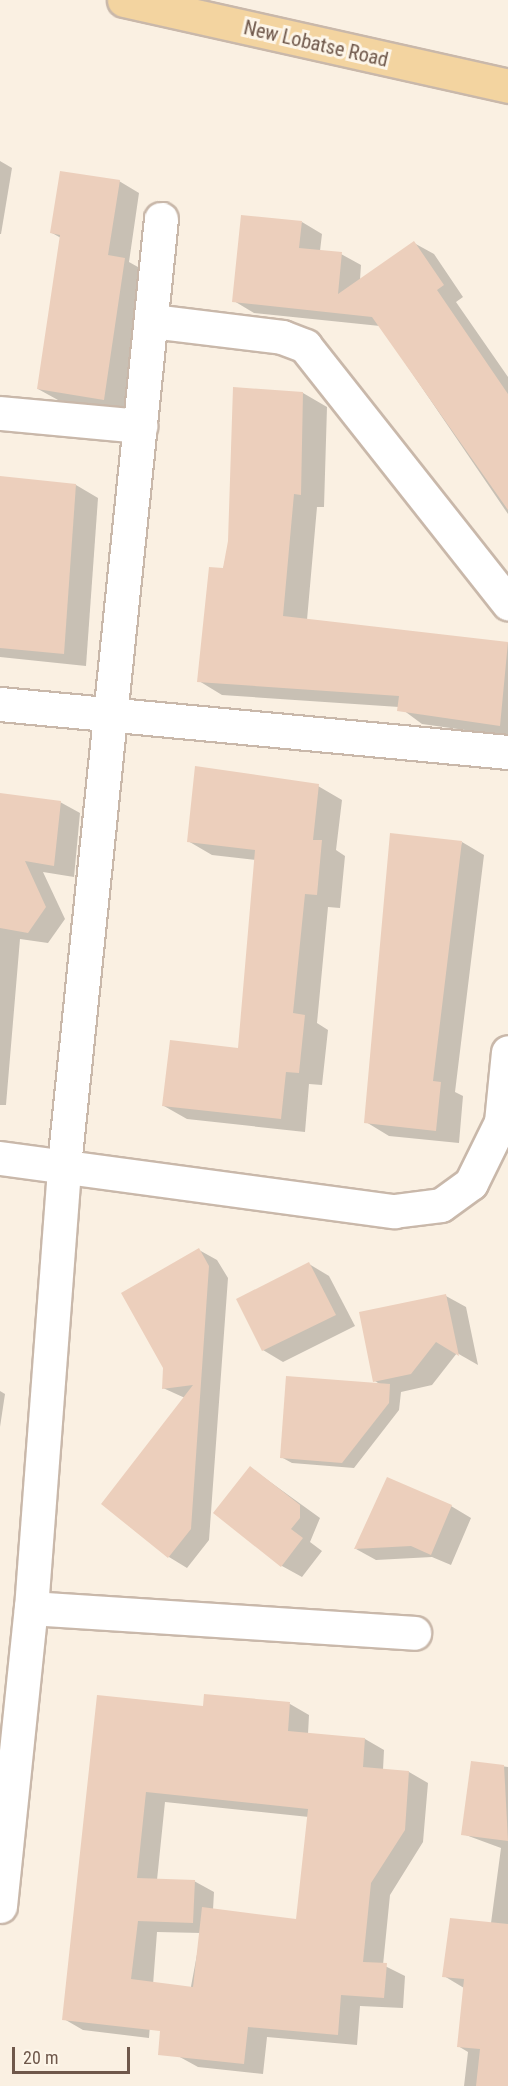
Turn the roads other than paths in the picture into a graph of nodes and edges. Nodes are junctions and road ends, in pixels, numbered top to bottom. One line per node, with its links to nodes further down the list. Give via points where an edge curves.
1 (124, 0): 2 (main road, New Lobatse Road)
2 (508, 86)
3 (161, 219): 4 (street)
4 (152, 321): 6 (street); 7 (street, via 282,337 305,346)
5 (0, 413): 6 (street)
6 (141, 426): 9 (street)
7 (508, 603)
8 (0, 704): 9 (street)
9 (109, 713): 10 (street); 13 (street)
10 (508, 752)
11 (508, 1052): 13 (street, via 501,1122 471,1183 441,1205 394,1211)
12 (0, 1158): 13 (street)
13 (64, 1165): 14 (street)
14 (31, 1608): 15 (street); 16 (street)
15 (414, 1633)
16 (0, 1906)

